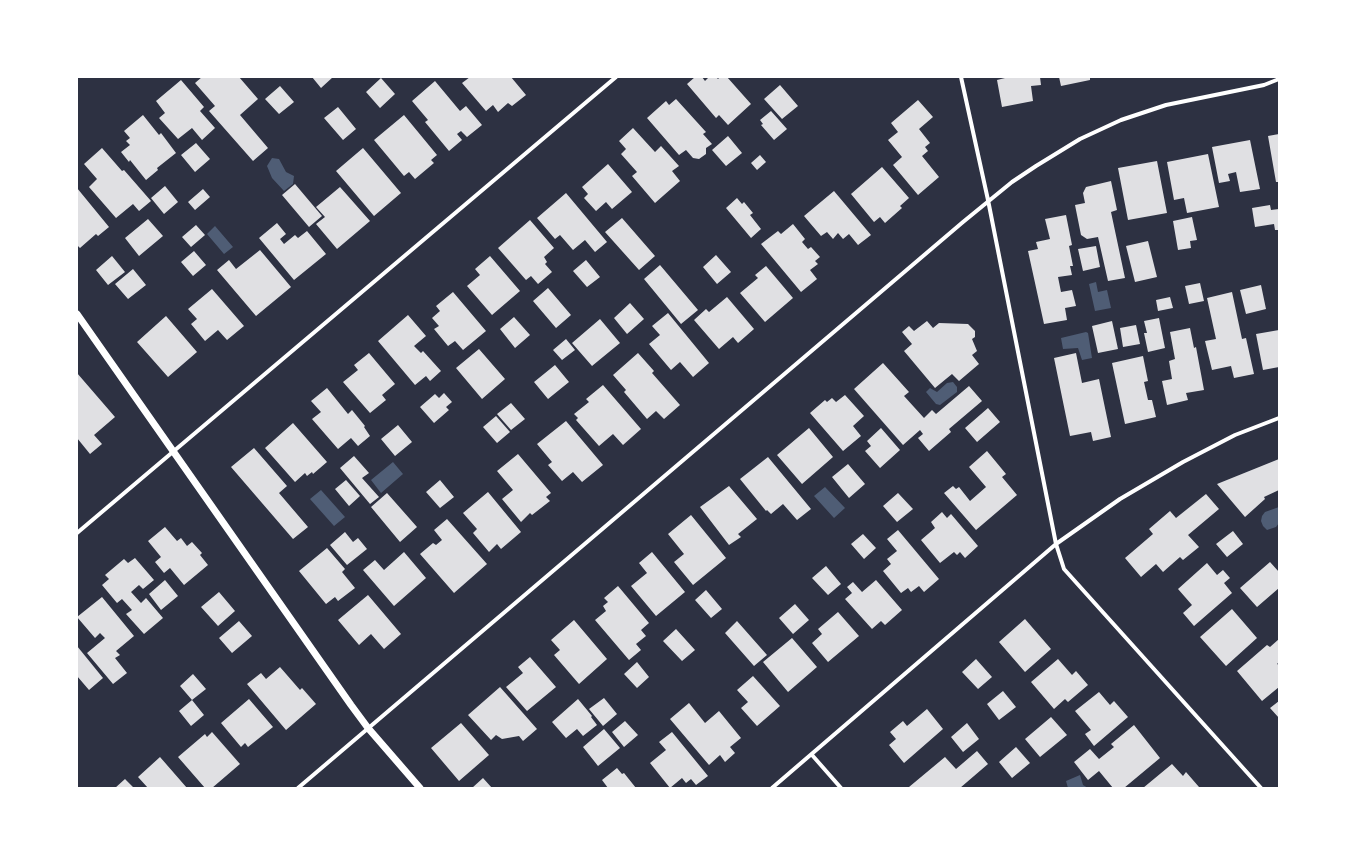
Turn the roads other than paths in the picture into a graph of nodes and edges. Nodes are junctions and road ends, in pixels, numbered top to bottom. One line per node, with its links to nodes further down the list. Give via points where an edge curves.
1 (616, 77): 7 (street)
2 (962, 77): 4 (street)
3 (1279, 80): 4 (street, via 1166,105 1121,120 1080,139)
4 (988, 200): 9 (street); 10 (street)
5 (77, 314): 7 (street)
6 (1279, 418): 9 (street, via 1235,435 1183,462 1120,499)
7 (173, 451): 8 (street); 10 (street)
8 (77, 532)
9 (1056, 544): 11 (street); 16 (street, via 1064,569)
10 (368, 728): 12 (street); 13 (street)
11 (812, 755): 14 (street); 15 (street)
12 (298, 788)
13 (420, 788)
14 (772, 788)
15 (841, 788)
16 (1261, 788)

